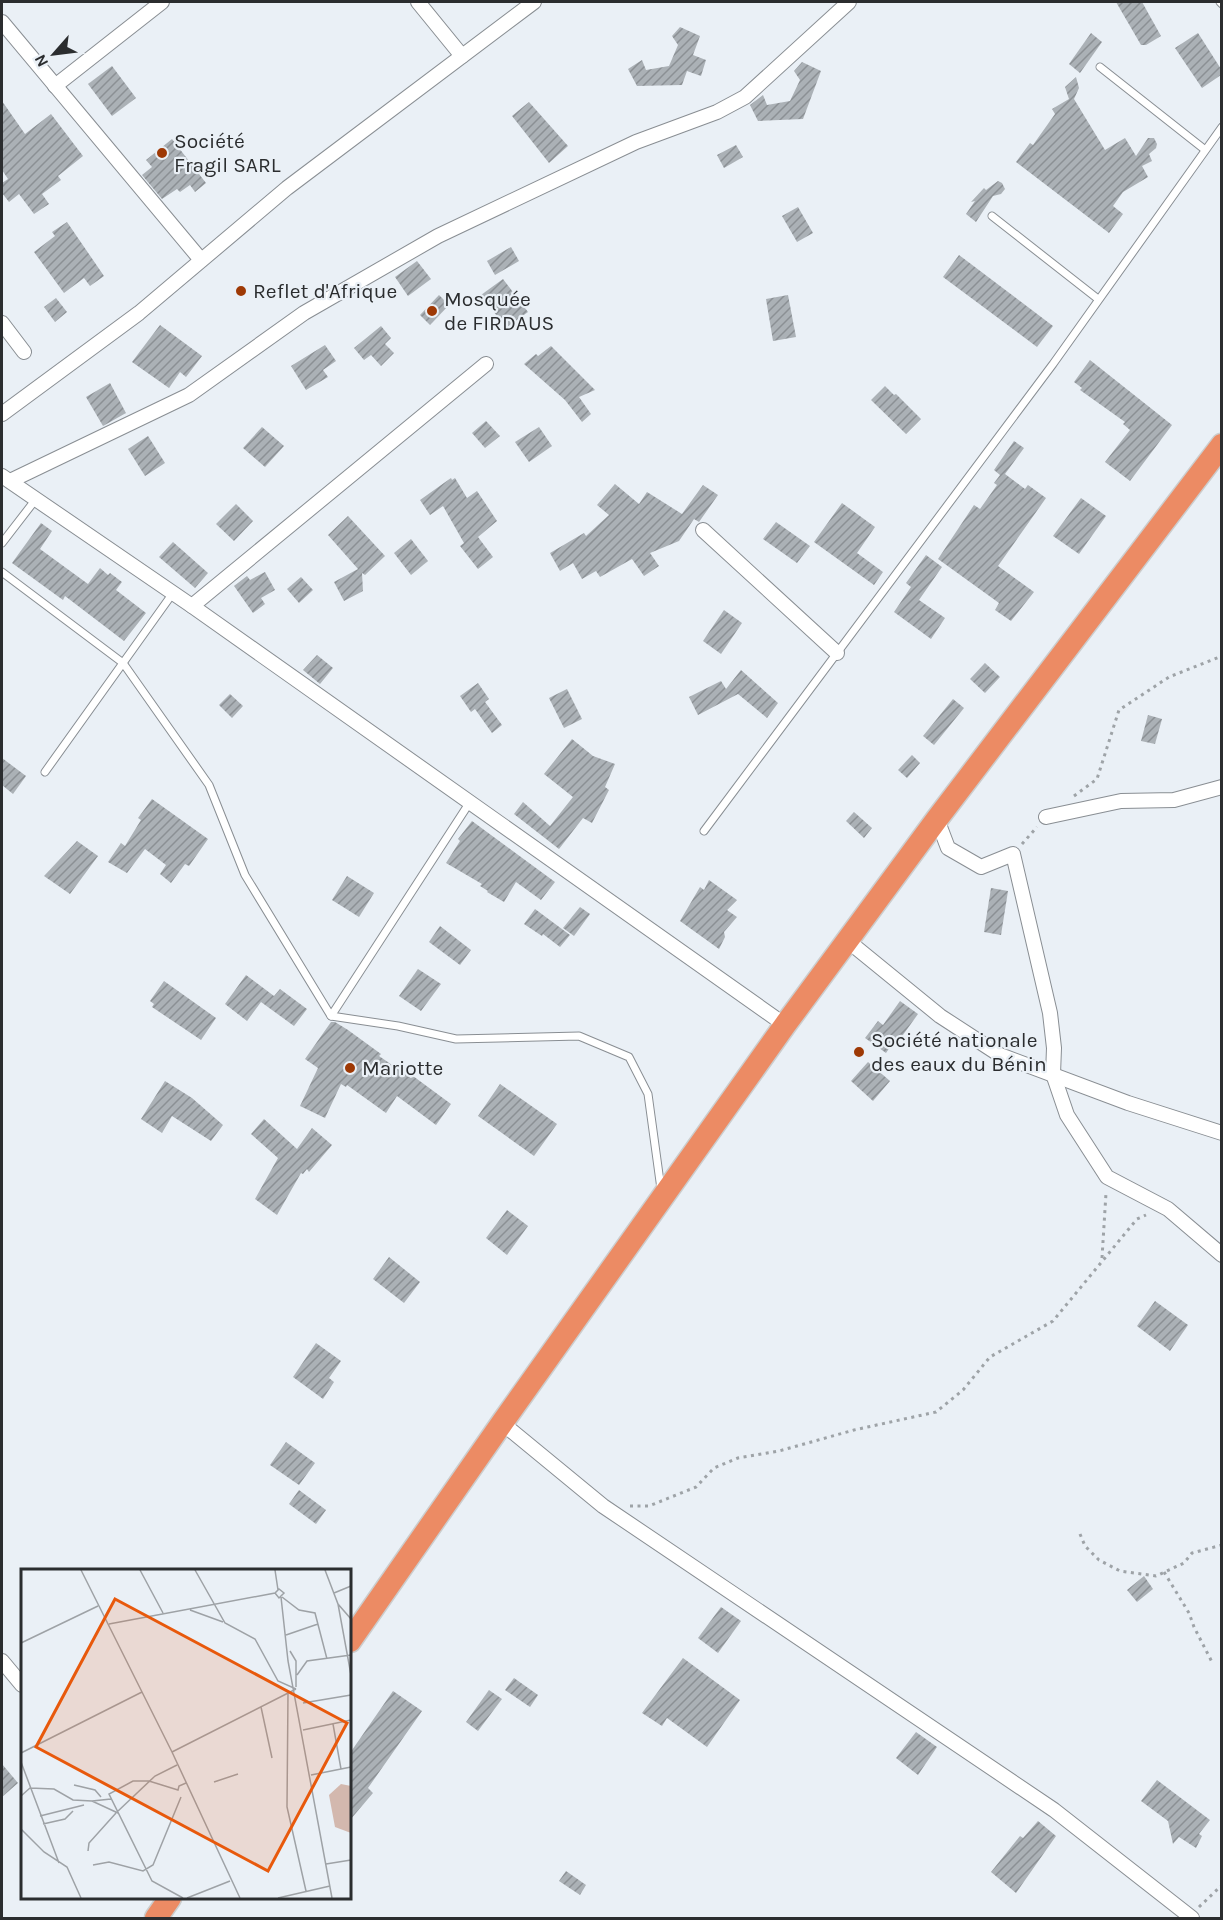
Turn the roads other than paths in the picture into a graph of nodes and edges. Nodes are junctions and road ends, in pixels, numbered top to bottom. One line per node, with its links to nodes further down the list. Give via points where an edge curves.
1 (162, 2): 8 (street)
2 (418, 2): 6 (street)
3 (534, 2): 6 (street)
4 (849, 2): 19 (street, via 745,97 717,112 636,142 438,236 304,313 189,395)
5 (2, 22): 8 (street)
6 (462, 56): 12 (street, via 287,188)
7 (1100, 67): 10 (lane)
8 (55, 86): 12 (street)
9 (1221, 127): 10 (lane)
10 (1204, 149): 13 (lane)
11 (992, 216): 13 (lane)
12 (201, 260): 17 (street, via 139,313)
13 (1098, 299): 26 (lane)
14 (2, 323): 15 (street)
15 (24, 352)
16 (486, 364): 25 (street)
17 (2, 414)
18 (1221, 446): 32 (highway)
19 (6, 479): 20 (street)
20 (36, 499): 22 (lane); 24 (street)
21 (704, 530): 26 (street)
22 (2, 543)
23 (2, 572): 27 (lane)
24 (173, 593): 25 (street); 27 (lane)
25 (192, 606): 30 (street)
26 (837, 653): 33 (lane)
27 (123, 663): 28 (lane); 35 (lane, via 208,785 245,874)
28 (45, 772)
29 (1221, 787): 31 (street, via 1174,800 1120,801)
30 (470, 802): 35 (lane); 36 (street)
31 (1046, 817)
32 (937, 819): 34 (highway); 37 (street, via 948,849 981,867 1012,855 1050,1013)
33 (704, 831)
34 (848, 941): 36 (highway); 37 (street, via 940,1017 1000,1055)
35 (331, 1016): 39 (lane, via 456,1039 579,1036 629,1057 648,1094)
36 (785, 1025): 39 (highway)
37 (1053, 1074): 38 (street); 40 (street, via 1066,1115 1107,1178 1164,1206)
38 (1221, 1133)
39 (663, 1197): 41 (highway)
40 (1221, 1255)
41 (502, 1423): 42 (highway); 46 (street, via 603,1506 1054,1810)
42 (351, 1640)
43 (2, 1660): 44 (street)
44 (21, 1684)
45 (169, 1899): 47 (highway)
46 (1191, 1917)
47 (156, 1918)

